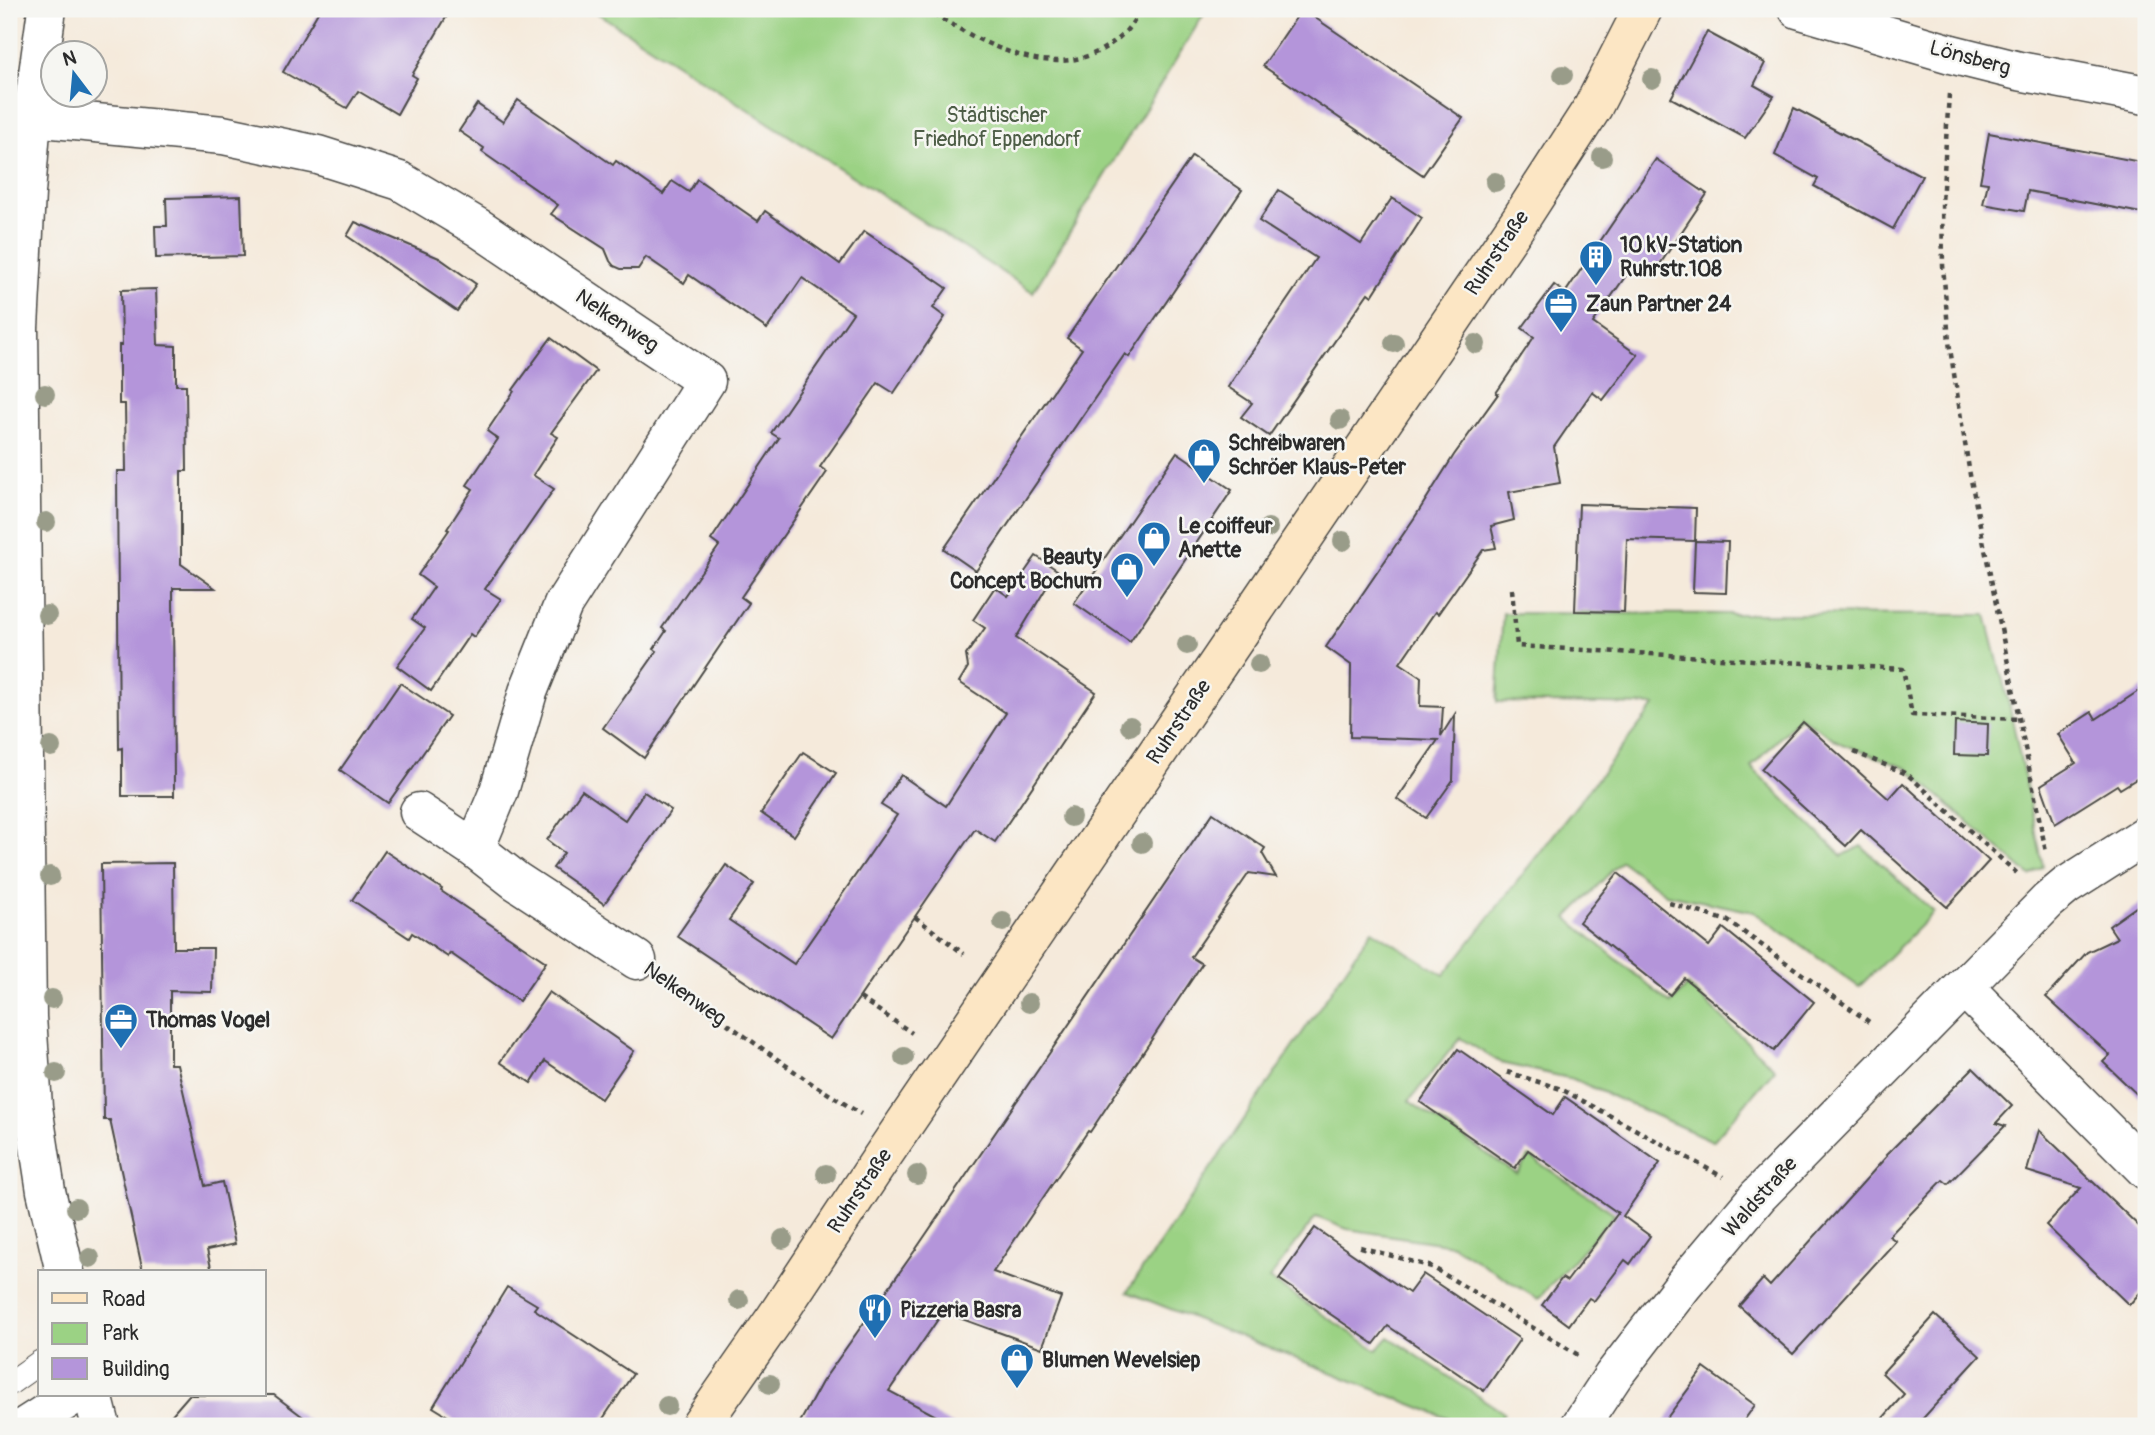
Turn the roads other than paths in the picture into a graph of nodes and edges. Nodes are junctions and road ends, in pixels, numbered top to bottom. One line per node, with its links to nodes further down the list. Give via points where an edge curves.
1 (47, 9): 5 (street)
2 (1643, 9): 19 (street, Ruhrstraße, via 1593,107 1520,220)
3 (1798, 9): 4 (street, Lönsberg, via 2019,71)
4 (2146, 95)
5 (32, 117): 8 (street, Nelkenweg, via 223,135 318,155 400,181 479,228 706,382 563,605); 12 (street, via 19,328 27,1017 35,1119)
6 (419, 812): 8 (street, Nelkenweg)
7 (2146, 835): 10 (street, Waldstraße, via 2057,894)
8 (475, 849): 9 (street, Nelkenweg)
9 (637, 960)
10 (1964, 987): 11 (street); 20 (street, Waldstraße, via 1758,1196 1684,1284)
11 (2146, 1170)
12 (65, 1270)
13 (38, 1363): 14 (lane)
14 (9, 1384)
15 (70, 1396): 17 (street)
16 (93, 1396): 18 (street)
17 (26, 1426)
18 (102, 1426)
19 (700, 1426)
20 (1580, 1426)

